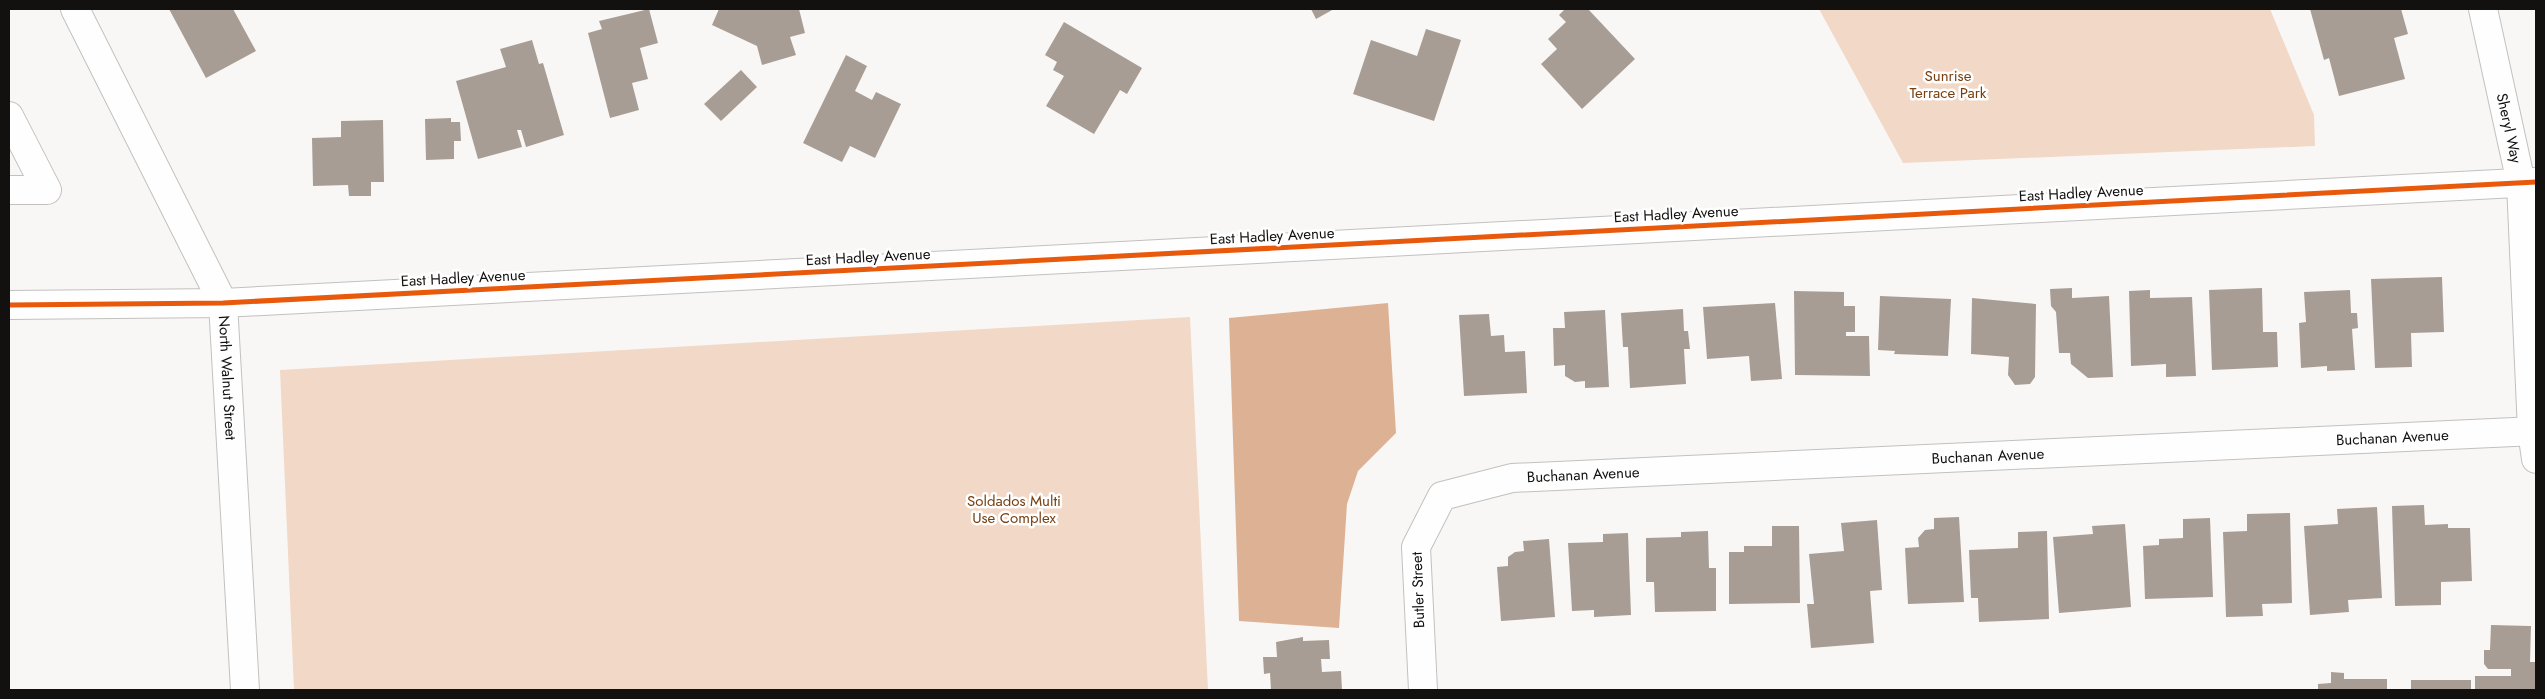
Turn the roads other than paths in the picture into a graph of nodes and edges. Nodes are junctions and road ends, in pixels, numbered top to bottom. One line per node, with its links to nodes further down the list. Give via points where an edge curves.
1 (75, 9): 6 (street, North Walnut Street)
2 (2483, 9): 4 (street, Sheryl Way)
3 (9, 116): 5 (street, via 48,190)
4 (2528, 182): 6 (street, East Hadley Avenue); 8 (street, Sheryl Way)
5 (9, 190)
6 (223, 303): 7 (street, East Hadley Avenue); 11 (street, North Walnut Street)
7 (9, 305)
8 (2534, 431): 9 (street, Sheryl Way); 10 (street, Buchanan Avenue, via 1512,478)
9 (2536, 459)
10 (1442, 496): 12 (street, Butler Street, via 1416,547)
11 (245, 690)
12 (1422, 690)

